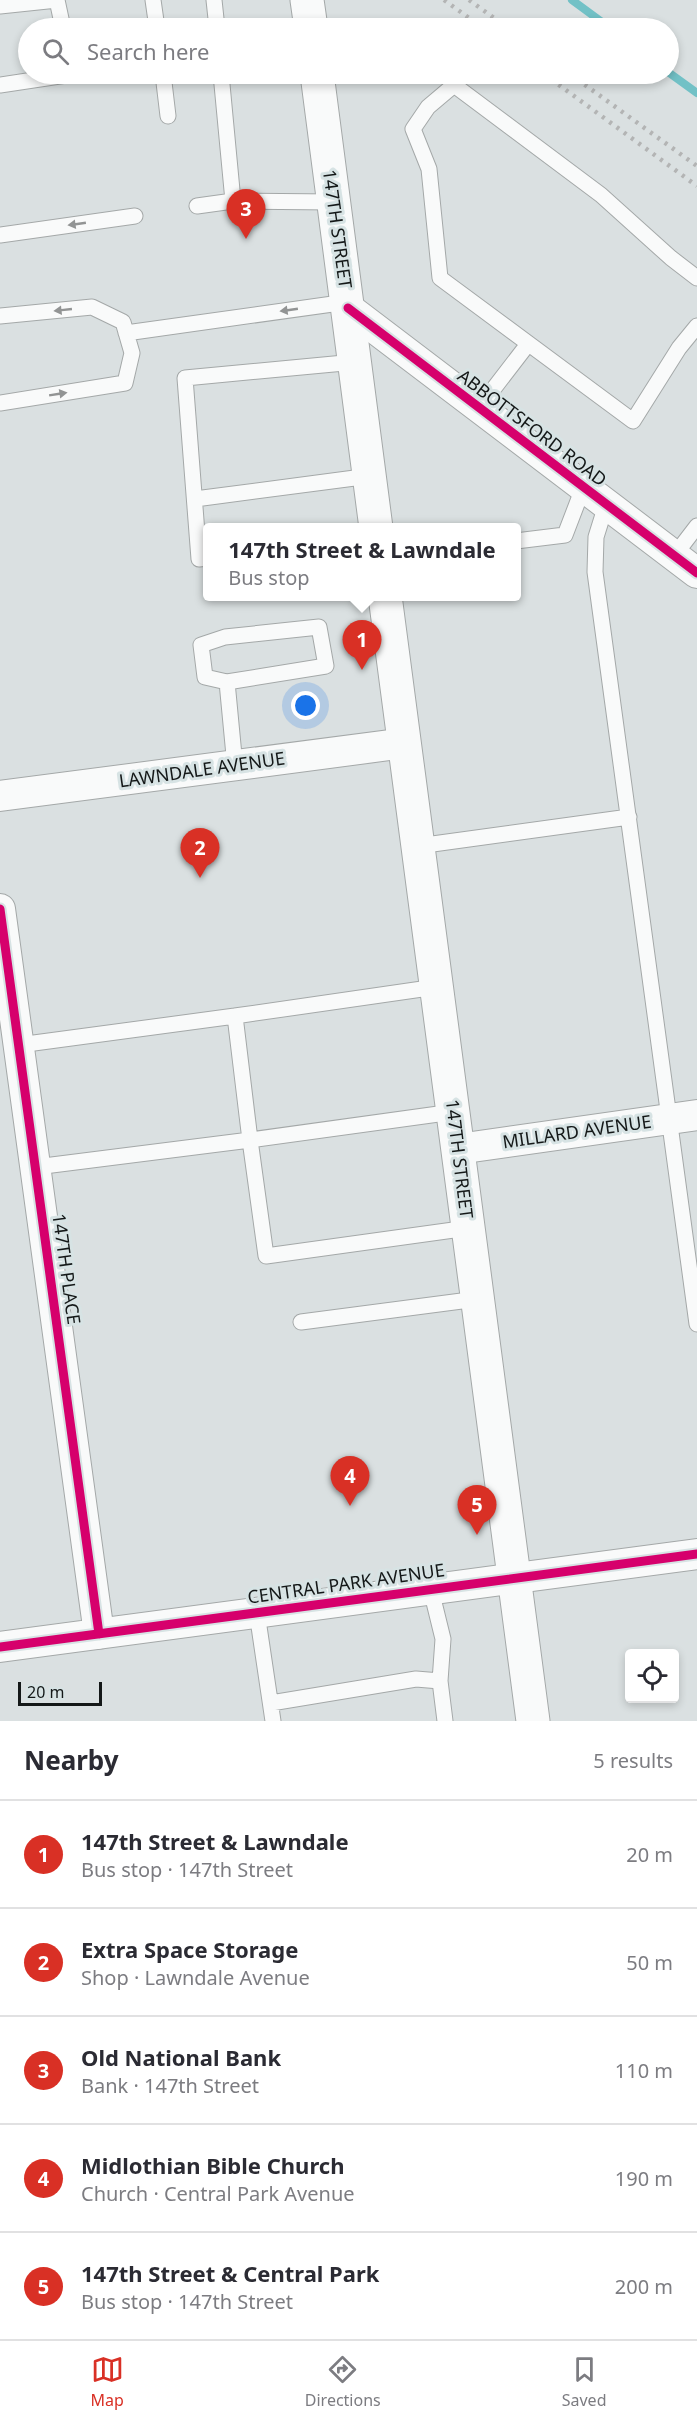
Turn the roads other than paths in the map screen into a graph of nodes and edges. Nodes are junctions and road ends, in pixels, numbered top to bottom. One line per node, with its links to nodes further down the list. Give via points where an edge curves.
1 (57, 0): 5 (lane); 6 (lane)
2 (153, 0): 7 (lane)
3 (214, 0): 8 (lane)
4 (307, 0): 9 (main road)
5 (0, 6)
6 (61, 18)
7 (156, 18)
8 (216, 18)
9 (310, 18)
10 (18, 82): 14 (lane)
11 (164, 84): 15 (lane)
12 (222, 84): 16 (lane)
13 (318, 84): 17 (main road, 147TH STREET)
14 (0, 85)
15 (168, 116)
16 (233, 201): 17 (lane); 18 (lane)
17 (334, 202): 22 (main road, 147TH STREET)
18 (197, 206)
19 (135, 216): 20 (lane, one-way to 20)
20 (0, 235)
21 (697, 279): 26 (lane, via 601,195 454,85 428,107 413,129 429,169 440,278)
22 (347, 305): 25 (lane, one-way to 25); 27 (main road, 147TH STREET); 29 (street, ABBOTTSFORD ROAD)
23 (0, 316): 25 (lane, one-way to 23, via 123,322 92,306)
24 (697, 326): 26 (lane, via 633,421)
25 (126, 333): 28 (lane, one-way to 25, via 124,383 132,353)
26 (528, 344): 29 (lane)
27 (355, 362): 30 (main road, 147TH STREET); 32 (lane, via 185,378)
28 (0, 403)
29 (478, 409): 31 (street, ABBOTTSFORD ROAD)
30 (369, 476): 32 (lane); 33 (main road, 147TH STREET)
31 (594, 496): 35 (lane, via 565,536); 37 (street, ABBOTTSFORD ROAD); 43 (lane, via 595,572)
32 (195, 499): 36 (lane, via 199,559)
33 (375, 523)
34 (697, 526): 37 (lane)
35 (521, 540)
36 (203, 558)
37 (686, 565)
38 (386, 601): 40 (main road, 147TH STREET)
39 (227, 682): 39 (lane, via 326,666 319,627 225,637 201,645 205,677); 41 (lane)
40 (405, 743): 41 (street, LAWNDALE AVENUE); 44 (main road, 147TH STREET)
41 (235, 765): 42 (street, LAWNDALE AVENUE)
42 (0, 796)
43 (629, 817): 44 (lane); 50 (lane)
44 (418, 846): 46 (main road, 147TH STREET)
45 (0, 909): 48 (street, 147TH PLACE)
46 (436, 987): 47 (lane); 49 (main road, 147TH STREET)
47 (235, 1016): 48 (lane); 51 (lane)
48 (19, 1045): 53 (street, 147TH PLACE)
49 (453, 1112): 51 (lane); 52 (main road, 147TH STREET)
50 (684, 1117): 52 (street, MILLARD AVENUE); 57 (lane)
51 (250, 1140): 53 (lane); 54 (lane, via 266,1256)
52 (458, 1149): 54 (main road, 147TH STREET)
53 (36, 1167): 62 (street, 147TH PLACE)
54 (468, 1228): 55 (main road, 147TH STREET)
55 (477, 1299): 56 (lane); 59 (main road, 147TH STREET)
56 (301, 1322)
57 (697, 1324)
58 (697, 1554): 59 (street, CENTRAL PARK AVENUE)
59 (514, 1578): 60 (street, CENTRAL PARK AVENUE); 68 (main road, 147TH STREET)
60 (431, 1590): 61 (street, CENTRAL PARK AVENUE); 64 (lane, via 443,1640)
61 (257, 1613): 62 (street, CENTRAL PARK AVENUE); 65 (lane)
62 (99, 1634): 63 (street, CENTRAL PARK AVENUE)
63 (0, 1647)
64 (440, 1681): 65 (lane, via 416,1679); 67 (lane)
65 (271, 1702): 66 (lane)
66 (273, 1721)
67 (445, 1721)
68 (532, 1721)

